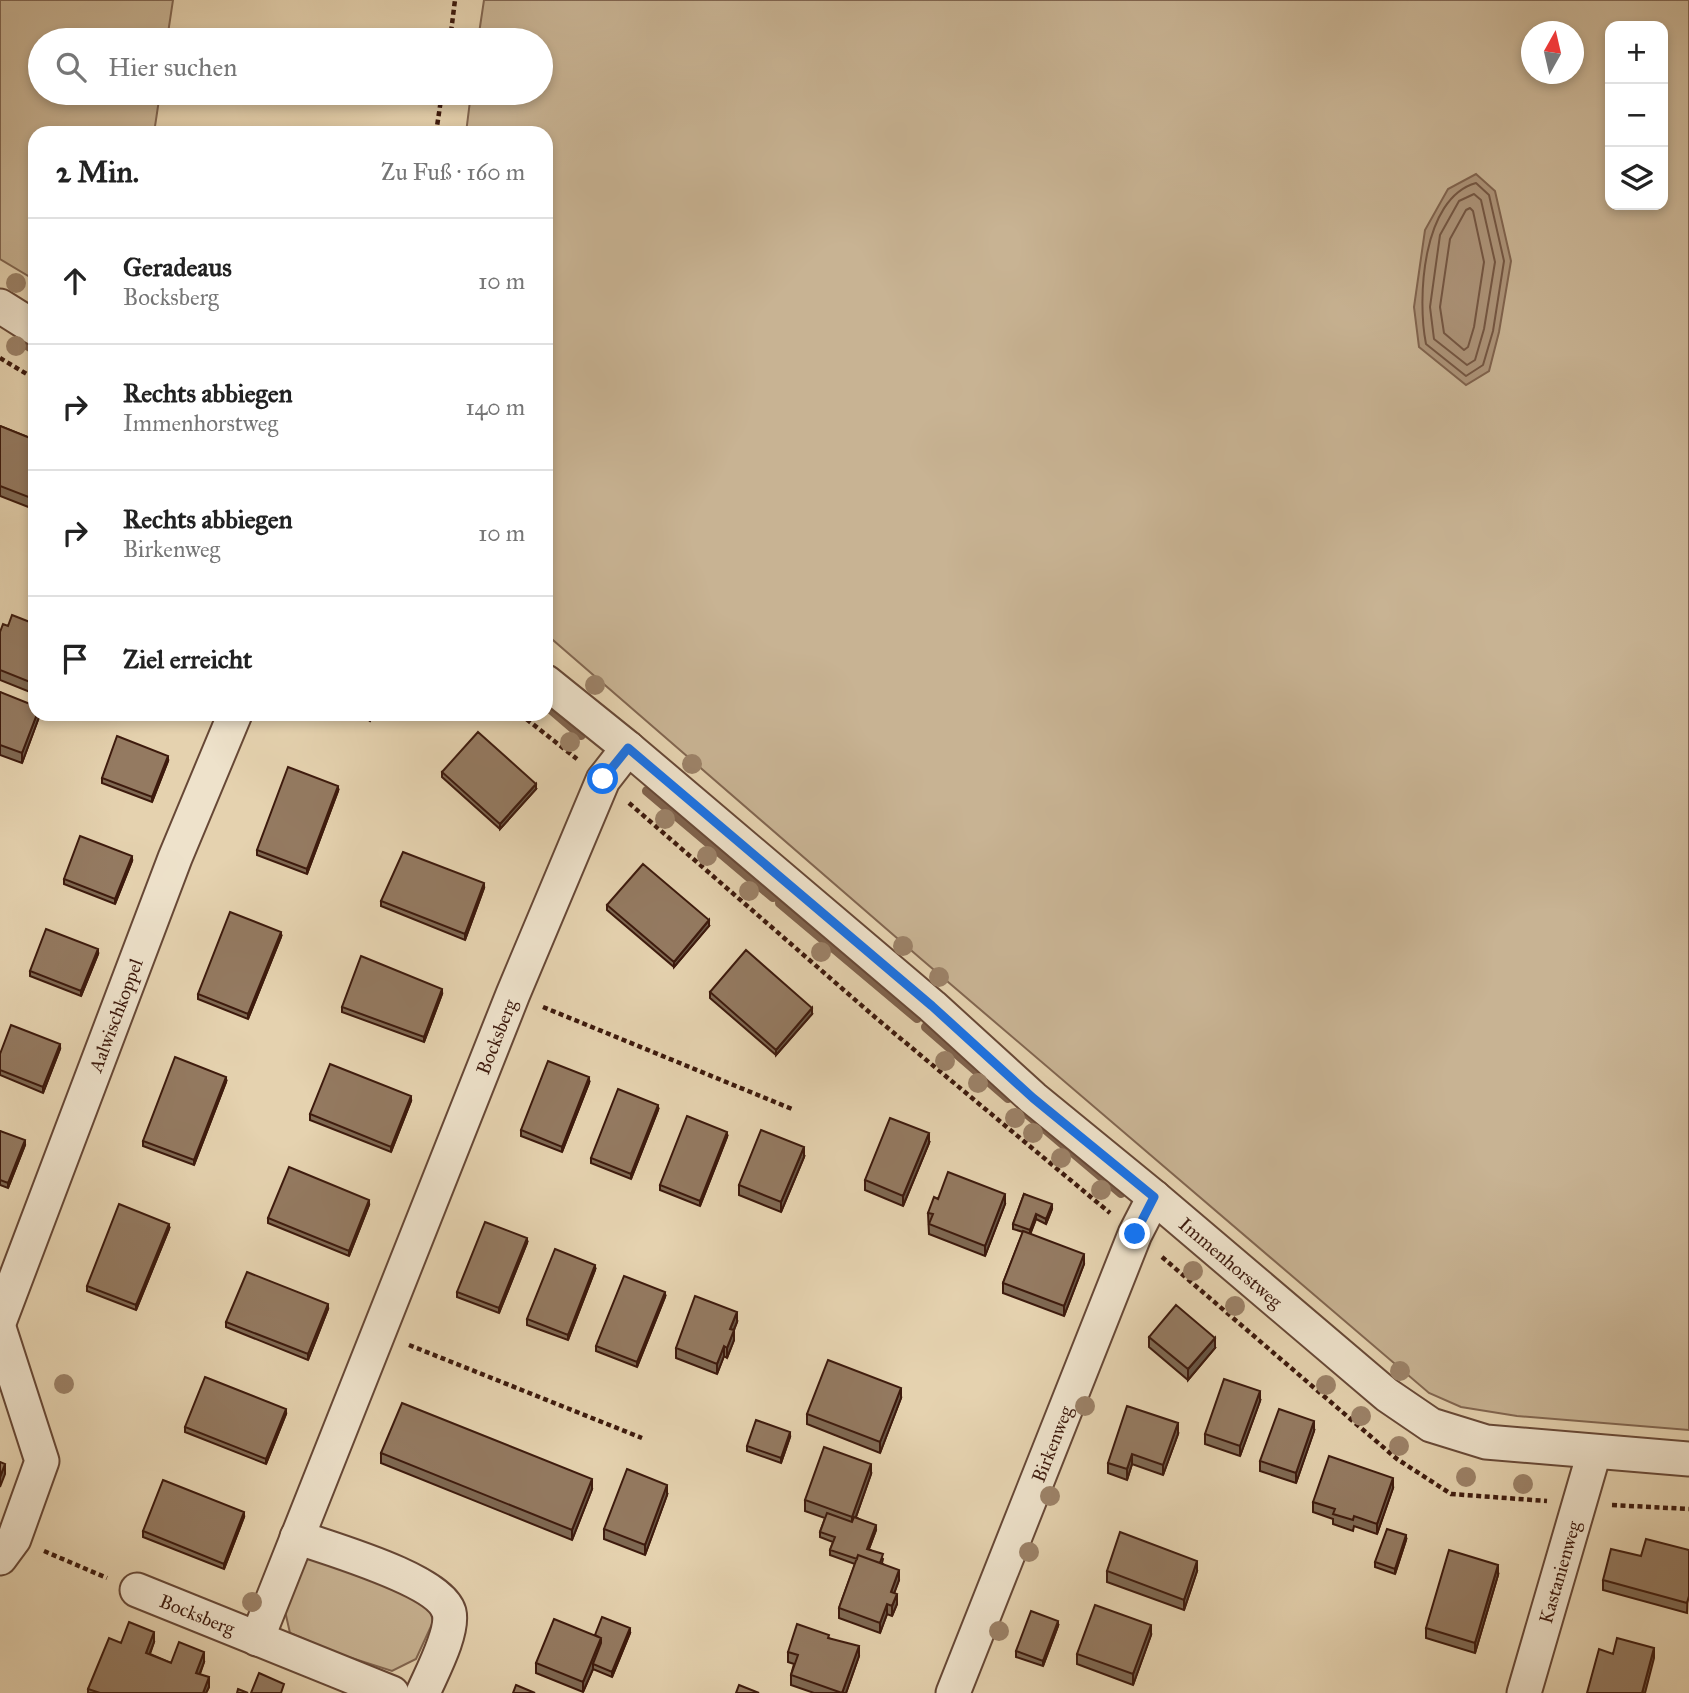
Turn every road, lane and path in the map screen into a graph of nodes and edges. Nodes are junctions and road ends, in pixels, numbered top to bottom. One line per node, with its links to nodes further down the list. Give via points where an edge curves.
1 (455, 0): 2 (path)
2 (452, 28)
3 (440, 105): 4 (path)
4 (437, 126)
5 (0, 306): 6 (street)
6 (28, 324)
7 (0, 358): 8 (path)
8 (28, 375)
9 (553, 687): 11 (street, Immenhorstweg)
10 (232, 721): 15 (street, Aalwischkoppel, via 175,858)
11 (628, 748): 12 (street, Bocksberg, via 603,779); 14 (street, Immenhorstweg)
12 (513, 995): 13 (path); 17 (street, Bocksberg)
13 (792, 1109)
14 (1154, 1197): 19 (street, Immenhorstweg, via 1387,1395 1431,1425 1486,1442); 27 (street, Birkenweg, via 1135,1234)
15 (0, 1320)
16 (0, 1331): 22 (street, via 42,1461)
17 (379, 1333): 18 (path); 21 (street, Bocksberg)
18 (642, 1438)
19 (1594, 1452): 20 (street, Immenhorstweg); 28 (street, Kastanienweg)
20 (1689, 1459)
21 (297, 1537): 24 (street, Bocksberg); 26 (street, via 416,1581 439,1596 449,1611 449,1629)
22 (7, 1549): 23 (path)
23 (137, 1590): 24 (street, Bocksberg)
24 (257, 1639): 25 (street, Bocksberg)
25 (392, 1693)
26 (423, 1693)
27 (953, 1693)
28 (1524, 1693)

